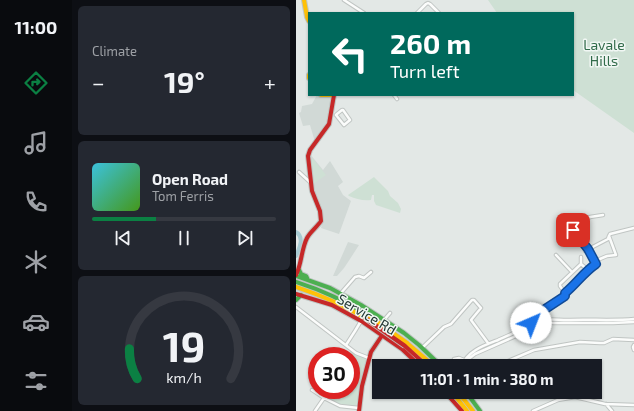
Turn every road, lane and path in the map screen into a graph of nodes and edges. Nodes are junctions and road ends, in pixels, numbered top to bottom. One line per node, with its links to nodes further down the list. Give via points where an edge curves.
1 (304, 0): 6 (main road)
2 (344, 0): 3 (street)
3 (362, 12)
4 (418, 12): 5 (street, via 428,3)
5 (438, 12)
6 (308, 19)
7 (333, 96): 10 (main road)
8 (395, 96): 9 (street)
9 (397, 99)
10 (331, 116): 11 (street); 13 (main road, via 308,156)
11 (338, 117): 11 (street, via 344,125 350,120 343,110 336,115)
12 (299, 172): 13 (street)
13 (311, 184): 23 (main road, via 321,220 304,244)
14 (603, 215): 17 (street, via 590,217 573,230)
15 (634, 228): 16 (street)
16 (609, 236): 17 (street, via 608,239); 21 (street, via 616,255)
17 (588, 249): 18 (street); 21 (street)
18 (585, 251)
19 (556, 255): 26 (street)
20 (581, 257): 22 (street)
21 (595, 261): 24 (street, via 596,264)
22 (580, 264): 24 (street); 26 (street)
23 (299, 270): 27 (main road); 28 (main road, via 306,276)
24 (588, 270): 31 (street)
25 (371, 272): 30 (street, via 364,278 355,277)
26 (572, 272): 31 (street, via 560,284)
27 (296, 275): 28 (main road)
28 (304, 278): 30 (main road)
29 (297, 285): 36 (main road)
30 (341, 293): 37 (main road)
31 (565, 293): 40 (street, via 564,297 532,318)
32 (298, 295): 33 (main road); 36 (main road, Service Rd)
33 (296, 300)
34 (296, 307): 47 (street)
35 (390, 313): 37 (street)
36 (364, 318): 43 (main road, Service Rd); 46 (main road, bridge); 47 (street)
37 (384, 320): 41 (main road)
38 (540, 320): 39 (street); 40 (street); 42 (street)
39 (634, 321): 42 (street)
40 (532, 322): 45 (street)
41 (390, 324): 43 (main road); 49 (main road)
42 (541, 325): 59 (street)
43 (383, 335): 51 (main road); 52 (main road, Service Rd)
44 (634, 340): 60 (street, via 580,342 534,350)
45 (488, 343): 49 (street, via 471,320 481,308 472,300 451,324 444,327); 58 (street)
46 (406, 344): 53 (main road); 54 (main road)
47 (346, 345): 51 (street, via 356,353)
48 (634, 345): 50 (street)
49 (422, 348): 55 (main road)
50 (634, 350)
51 (369, 358): 69 (main road)
52 (413, 359)
53 (420, 359)
54 (425, 359)
55 (434, 359)
56 (454, 359): 57 (street)
57 (462, 359)
58 (465, 359)
59 (469, 359)
60 (513, 359)
61 (323, 399): 71 (street)
62 (326, 399): 69 (street, via 340,406)
63 (451, 399): 72 (main road)
64 (460, 399): 73 (main road)
65 (462, 399): 74 (main road)
66 (472, 399): 75 (main road)
67 (605, 404): 68 (street); 70 (street); 76 (street, via 574,397 558,400)
68 (634, 405)
69 (359, 410)
70 (611, 410)
71 (315, 411)
72 (462, 411)
73 (468, 411)
74 (473, 411)
75 (480, 411)
76 (533, 411)

